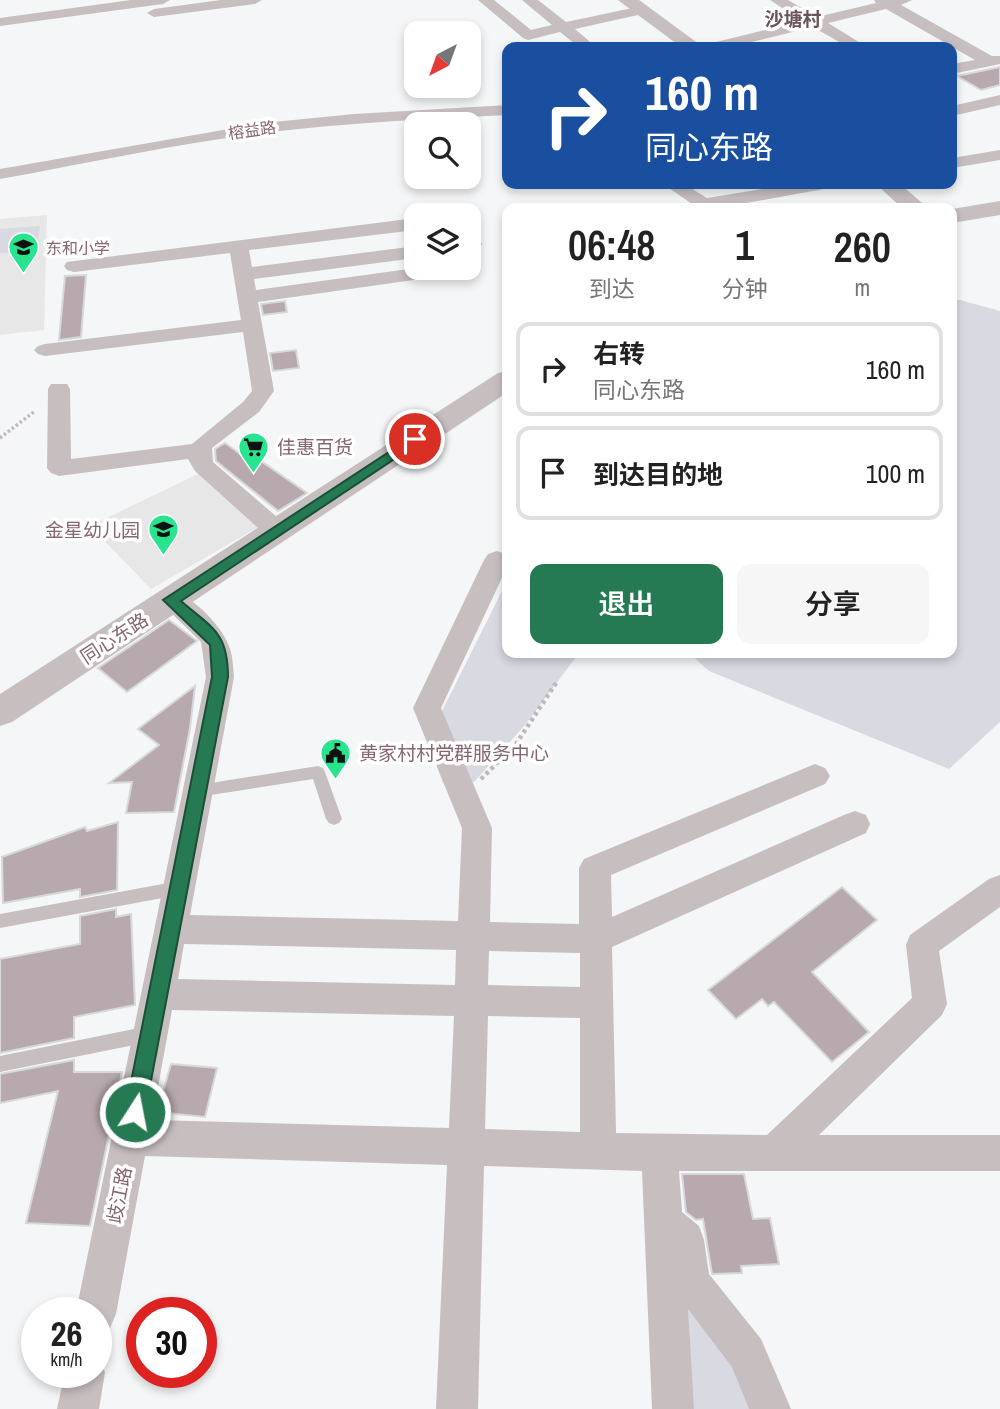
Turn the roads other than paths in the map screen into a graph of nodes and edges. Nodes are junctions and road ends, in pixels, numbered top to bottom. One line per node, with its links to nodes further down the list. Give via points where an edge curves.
1 (163, 0): 9 (street)
2 (255, 0): 8 (street)
3 (485, 0): 11 (street, via 528,35)
4 (530, 0): 11 (street)
5 (777, 0): 10 (street)
6 (892, 1): 10 (street); 16 (street)
7 (634, 5): 11 (street); 13 (street)
8 (154, 13)
9 (0, 22)
10 (817, 22): 14 (street); 15 (street)
11 (563, 27): 12 (street)
12 (582, 42)
13 (686, 42)
14 (734, 42)
15 (851, 42)
16 (990, 61): 17 (street); 18 (street)
17 (957, 68)
18 (1000, 75)
19 (1000, 100): 21 (street)
20 (502, 110): 24 (street, 榕益路, via 348,118 262,128)
21 (957, 110)
22 (1000, 155): 23 (street)
23 (957, 162)
24 (0, 174)
25 (680, 189): 28 (street)
26 (797, 189): 29 (street)
27 (893, 189): 30 (street)
28 (702, 203)
29 (723, 203)
30 (910, 203)
31 (1000, 208): 32 (street)
32 (957, 215)
33 (404, 225): 34 (street)
34 (239, 246): 36 (street); 37 (street)
35 (404, 254): 37 (street)
36 (74, 266)
37 (244, 274): 39 (street)
38 (404, 275): 39 (street)
39 (249, 297): 40 (street)
40 (253, 326): 41 (street); 44 (street, via 263,391)
41 (45, 350)
42 (502, 383): 45 (street, 同心东路)
43 (59, 391): 44 (street, via 59,468)
44 (200, 450): 45 (street, via 203,466)
45 (276, 530): 47 (street, 同心东路)
46 (497, 561): 57 (street, via 427,708 477,828)
47 (171, 600): 48 (street, 同心东路); 50 (street, 歧江路, via 211,635 220,654 220,677)
48 (0, 712)
49 (815, 776): 58 (street, via 596,868)
50 (198, 791): 51 (lane, via 318,772); 53 (street, 歧江路)
51 (334, 819)
52 (855, 824): 58 (street)
53 (179, 888): 55 (lane); 56 (street, 歧江路)
54 (1000, 889): 67 (street, via 922,945 930,1004)
55 (0, 921)
56 (172, 929): 57 (street); 59 (street, 歧江路)
57 (474, 936): 58 (street); 60 (street)
58 (596, 939): 61 (street)
59 (159, 994): 60 (street); 62 (street, 歧江路)
60 (471, 1001): 61 (street); 65 (street)
61 (597, 1003): 66 (street)
62 (150, 1034): 63 (lane); 64 (street, 歧江路)
63 (0, 1064)
64 (130, 1138): 65 (street); 71 (street, 歧江路)
65 (466, 1147): 66 (street); 74 (street)
66 (598, 1151): 68 (street)
67 (775, 1152): 68 (street); 69 (street)
68 (660, 1153): 70 (street)
69 (1000, 1153)
70 (664, 1222): 75 (street); 76 (street, via 685,1240 691,1282 747,1353)
71 (99, 1297)
72 (82, 1388): 73 (street)
73 (78, 1409)
74 (457, 1409)
75 (673, 1409)
76 (770, 1409)

